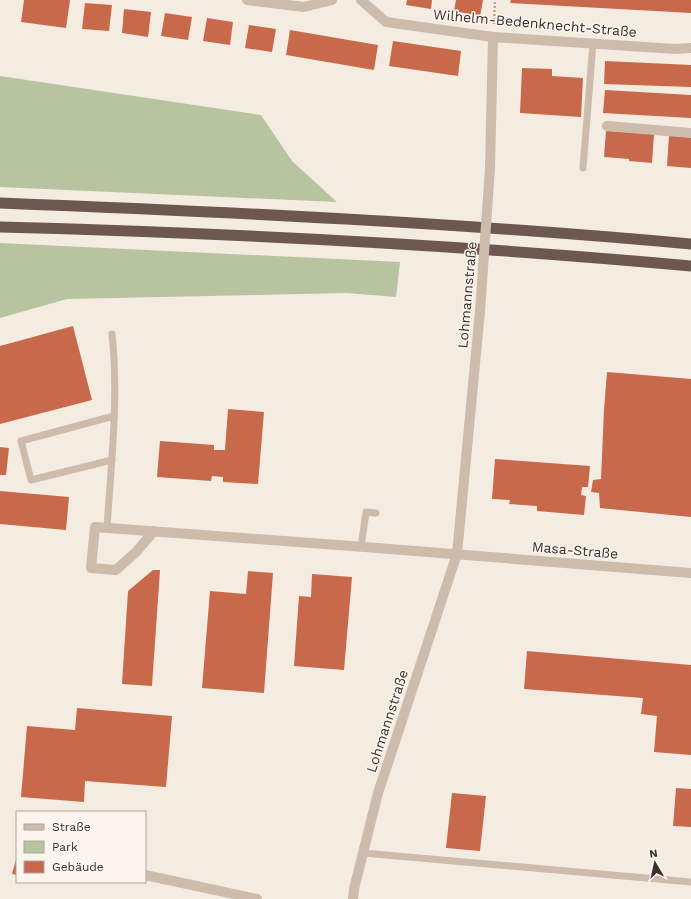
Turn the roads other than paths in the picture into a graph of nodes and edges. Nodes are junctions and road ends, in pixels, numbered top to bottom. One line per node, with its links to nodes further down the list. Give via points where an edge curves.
1 (247, 0): 4 (street)
2 (332, 0): 4 (street)
3 (361, 0): 5 (street, Wilhelm-Bedenknecht-Straße, via 386,22)
4 (304, 3)
5 (494, 36): 6 (street, Wilhelm-Bedenknecht-Straße); 22 (street, Lohmannstraße, bridge, via 490,168 480,311)
6 (593, 43): 7 (street, Wilhelm-Bedenknecht-Straße); 10 (lane)
7 (691, 48)
8 (607, 126): 9 (street)
9 (691, 133)
10 (583, 168)
11 (0, 203): 13 (highway, via 275,215)
12 (0, 227): 14 (highway, via 299,238)
13 (691, 244)
14 (691, 266)
15 (112, 334): 16 (lane)
16 (114, 416): 17 (lane); 17 (lane, via 20,441 31,480)
17 (112, 460): 19 (lane)
18 (376, 513): 21 (lane, via 366,512)
19 (107, 528): 20 (street); 20 (street, via 95,527 90,568 116,570)
20 (154, 532): 21 (street)
21 (361, 547): 22 (street)
22 (457, 554): 23 (street, Masa-Straße); 24 (street, Lohmannstraße, via 378,793)
23 (691, 573)
24 (363, 853): 26 (lane); 28 (street, Lohmannstraße)
25 (146, 875): 27 (street)
26 (691, 882)
27 (257, 899)
28 (353, 899)

